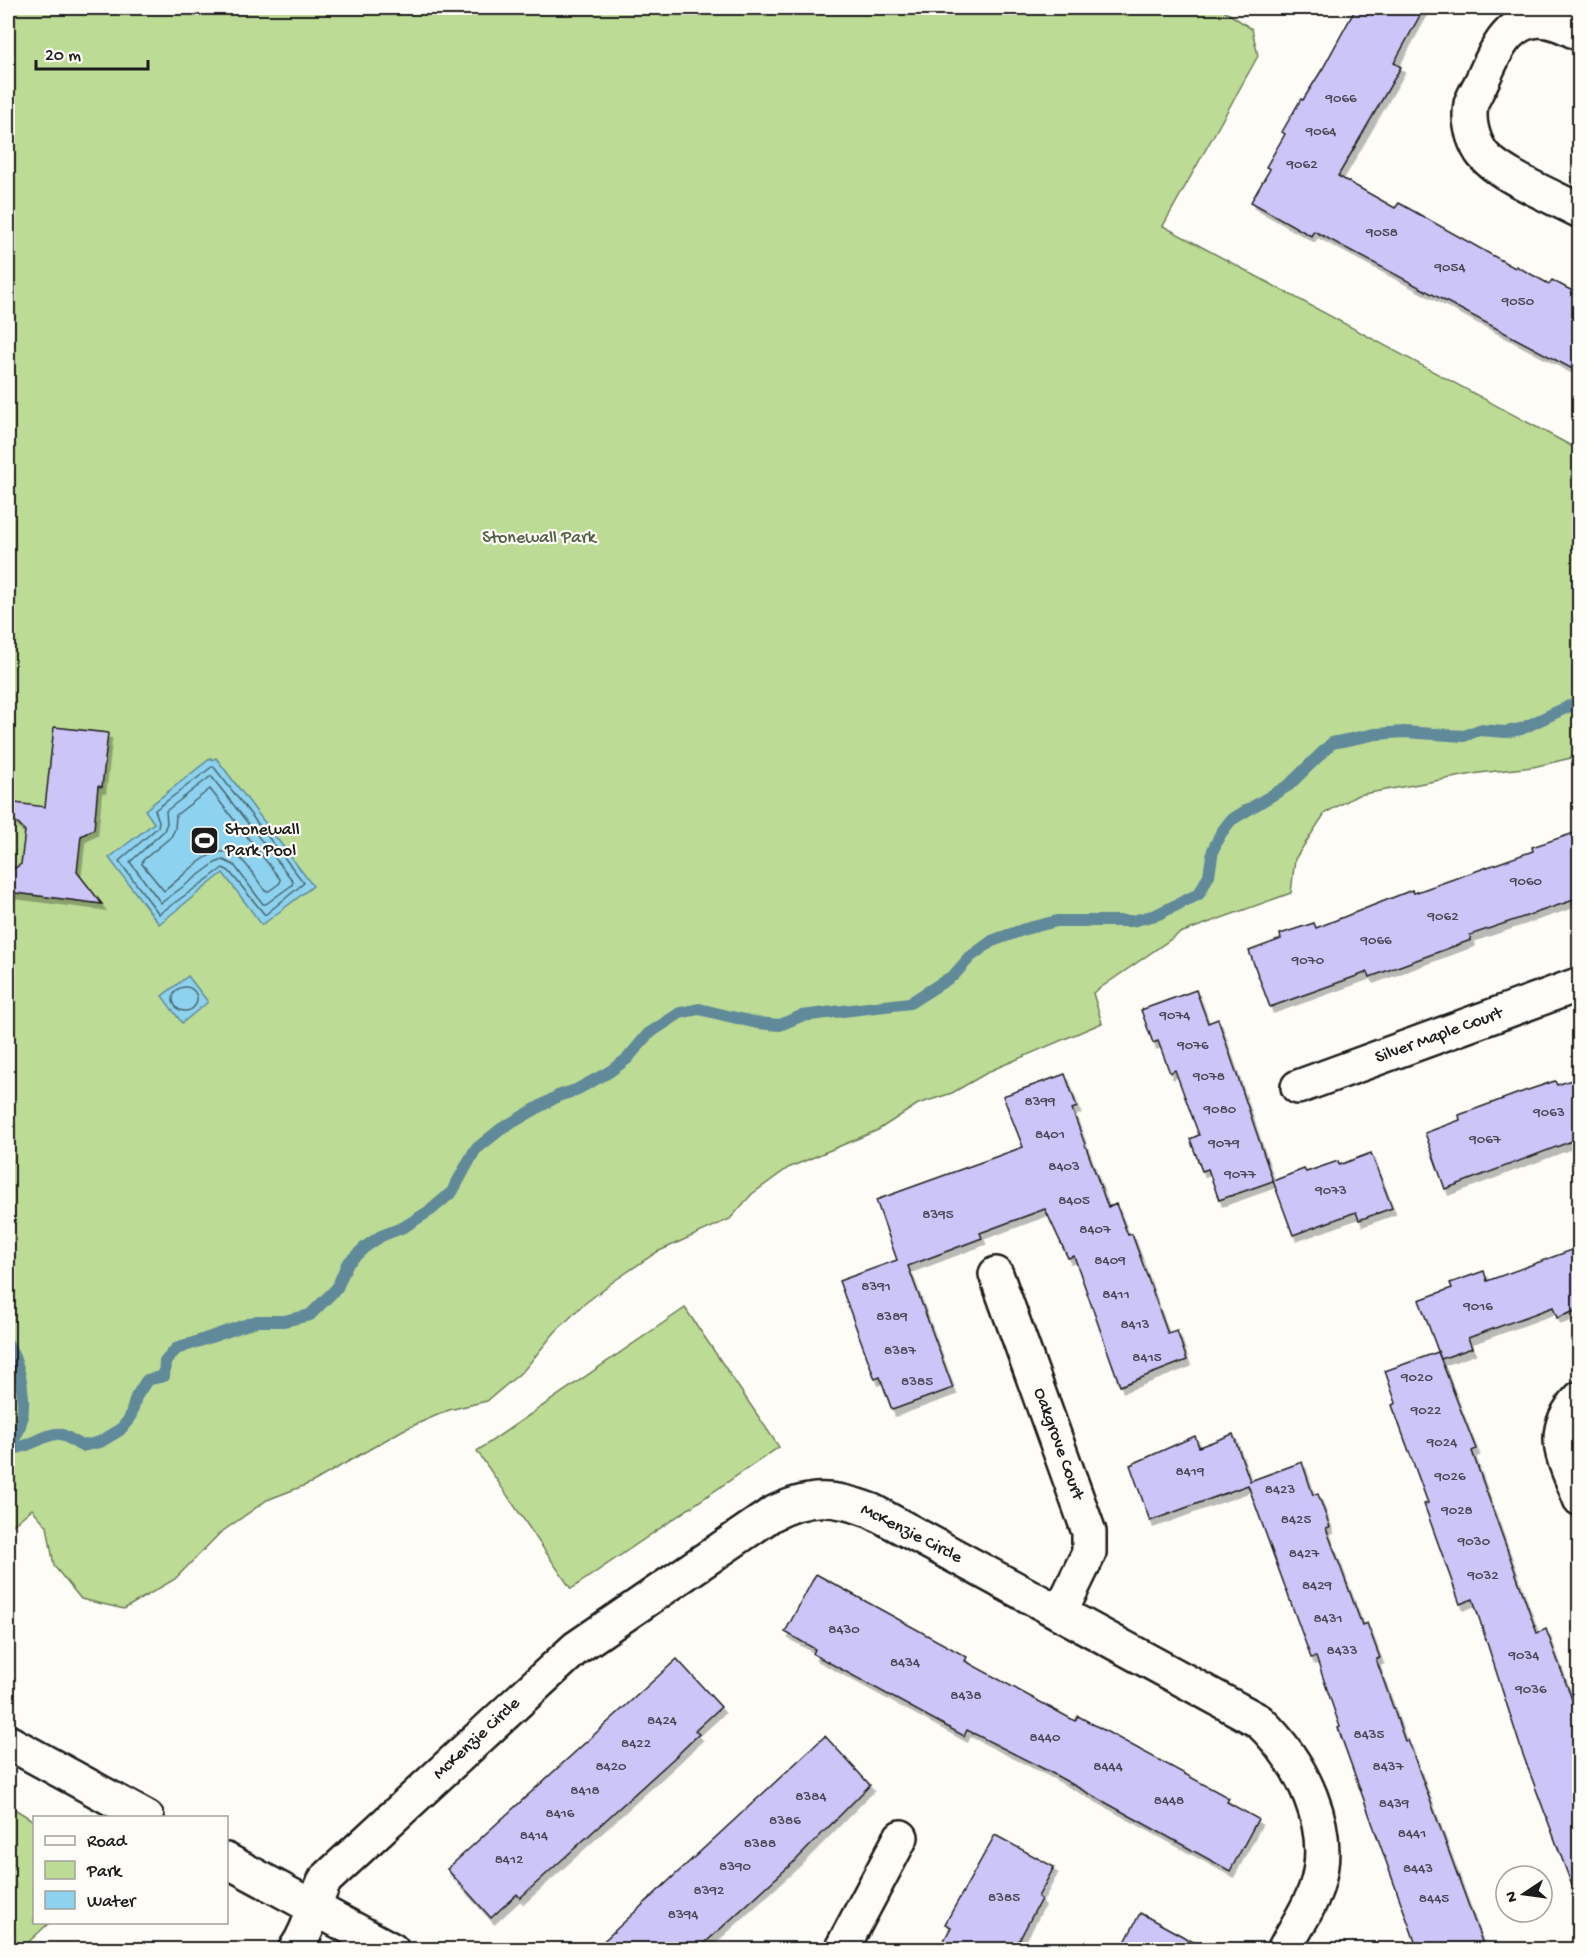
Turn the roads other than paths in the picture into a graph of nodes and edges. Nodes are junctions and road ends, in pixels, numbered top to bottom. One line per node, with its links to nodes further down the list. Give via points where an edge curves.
1 (1580, 34): 2 (street, via 1547,21 1530,21 1514,29 1500,44 1471,102 1470,121 1474,139 1496,167)
2 (1580, 211)
3 (1580, 984): 4 (street, Silver Maple Court)
4 (1298, 1087)
5 (996, 1274): 8 (street, Oakgrove Court, via 1089,1532 1089,1553)
6 (1580, 1398): 7 (street, via 1566,1413 1560,1428 1562,1453)
7 (1580, 1499)
8 (1060, 1613): 13 (street, McKenzie Circle, via 872,1511 825,1498 796,1502 772,1514 576,1648 325,1880); 17 (street, McKenzie Circle, via 1259,1720 1296,1764 1318,1825 1324,1856 1316,1889)
9 (8, 1742): 10 (street)
10 (143, 1816)
11 (902, 1837): 16 (street)
12 (228, 1861): 13 (street)
13 (314, 1908): 14 (street, McKenzie Circle, via 308,1932); 15 (street)
14 (295, 1950)
15 (392, 1950)
16 (841, 1950)
17 (1284, 1950)

